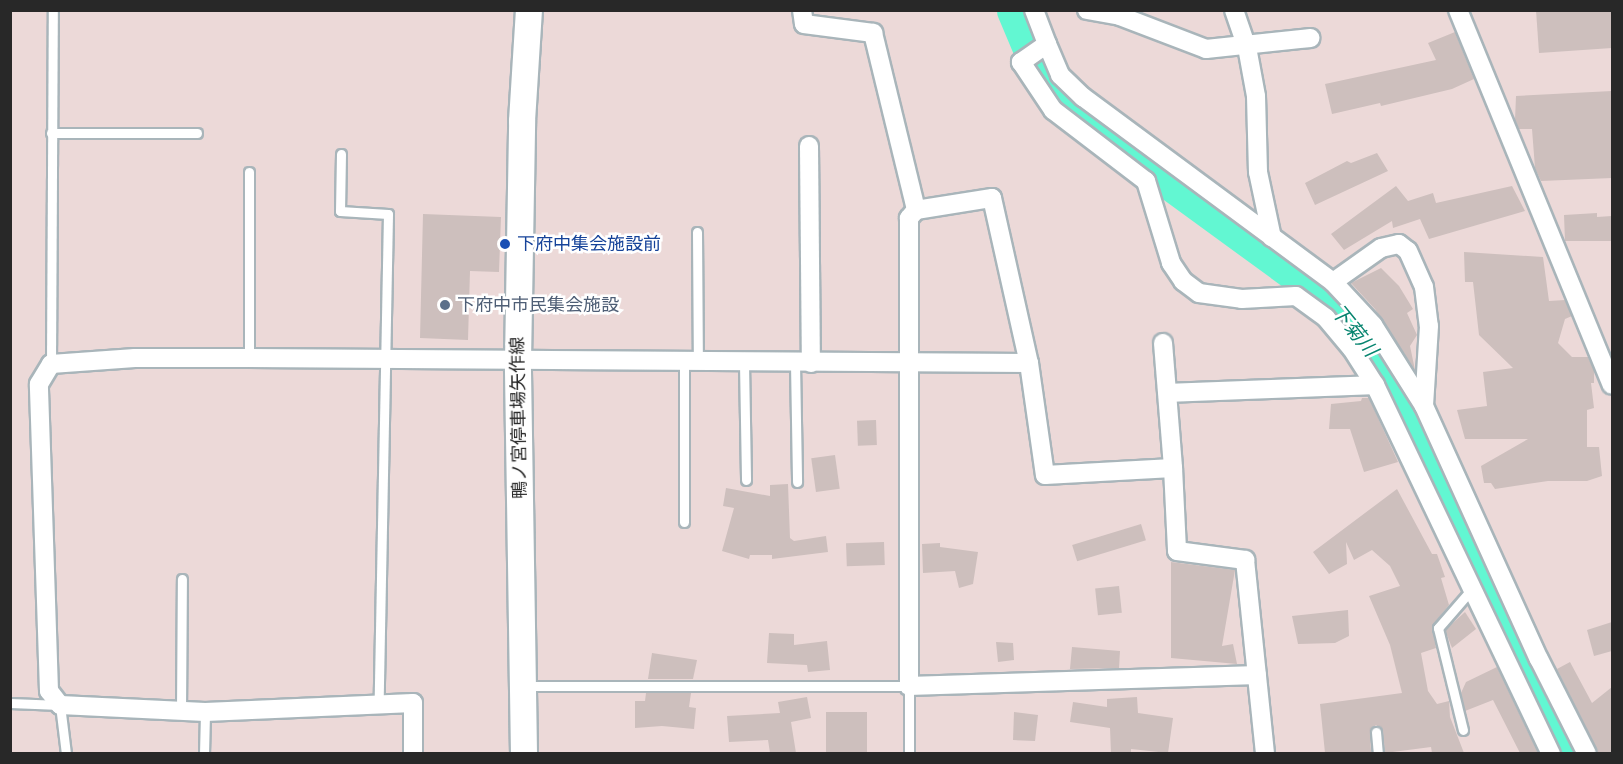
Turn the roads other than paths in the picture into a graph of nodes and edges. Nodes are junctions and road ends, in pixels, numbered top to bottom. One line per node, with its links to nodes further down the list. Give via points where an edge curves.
1 (53, 10): 11 (lane)
2 (529, 10): 23 (main road, 鴨ノ宮停車場矢作線, via 522,121)
3 (802, 10): 16 (street, via 804,24 873,33)
4 (1034, 10): 9 (street)
5 (1087, 10): 10 (street, via 1120,16 1206,49)
6 (1234, 10): 10 (street)
7 (1458, 10): 31 (street)
8 (1310, 38): 10 (street)
9 (1047, 44): 18 (street, via 1060,75 1083,97); 30 (street, via 1021,62 1053,110 1146,182 1171,263 1183,281 1199,293 1242,299 1296,296 1326,318)
10 (1247, 47): 18 (street, via 1256,96 1258,172)
11 (51, 133): 12 (lane); 28 (lane)
12 (197, 134)
13 (809, 147): 26 (street)
14 (341, 154): 22 (lane, via 340,211 388,214)
15 (249, 172): 21 (lane)
16 (916, 210): 27 (street, via 992,198); 29 (street, via 909,218)
17 (696, 232): 24 (lane)
18 (1272, 238): 19 (street)
19 (1334, 282): 33 (street, via 1373,325); 33 (street, via 1381,248 1399,244 1408,251 1424,287 1429,326)
20 (1163, 343): 32 (street)
21 (249, 358): 22 (street); 28 (street, via 135,358)
22 (383, 358): 23 (street); 43 (lane)
23 (518, 360): 24 (street); 41 (main road, 鴨ノ宮停車場矢作線)
24 (691, 362): 25 (street); 37 (lane)
25 (744, 363): 26 (street); 35 (lane)
26 (803, 363): 29 (street); 36 (lane)
27 (1029, 363): 29 (street); 34 (street, via 1045,475)
28 (51, 364): 45 (street, via 39,384 39,396 49,691)
29 (910, 364): 42 (street)
30 (1375, 385): 32 (street); 39 (street)
31 (1612, 385)
32 (1167, 393): 34 (street)
33 (1424, 406): 58 (street, via 1539,659)
34 (1173, 468): 40 (street, via 1177,551 1245,560)
35 (746, 480)
36 (797, 482)
37 (684, 522)
38 (182, 579): 46 (lane)
39 (1471, 590): 48 (lane, via 1438,628); 57 (street)
40 (1257, 675): 42 (street, via 1203,680); 55 (street)
41 (523, 686): 42 (lane); 53 (main road, 鴨ノ宮停車場矢作線)
42 (909, 686): 54 (lane)
43 (379, 702): 47 (street); 52 (street, via 413,703)
44 (10, 703): 45 (lane)
45 (60, 705): 46 (street); 50 (lane)
46 (182, 711): 47 (street)
47 (204, 712): 51 (lane)
48 (1463, 730)
49 (1376, 732): 56 (lane)
50 (66, 753)
51 (204, 753)
52 (413, 753)
53 (524, 753)
54 (909, 753)
55 (1264, 753)
56 (1377, 753)
57 (1551, 753)
58 (1587, 753)

